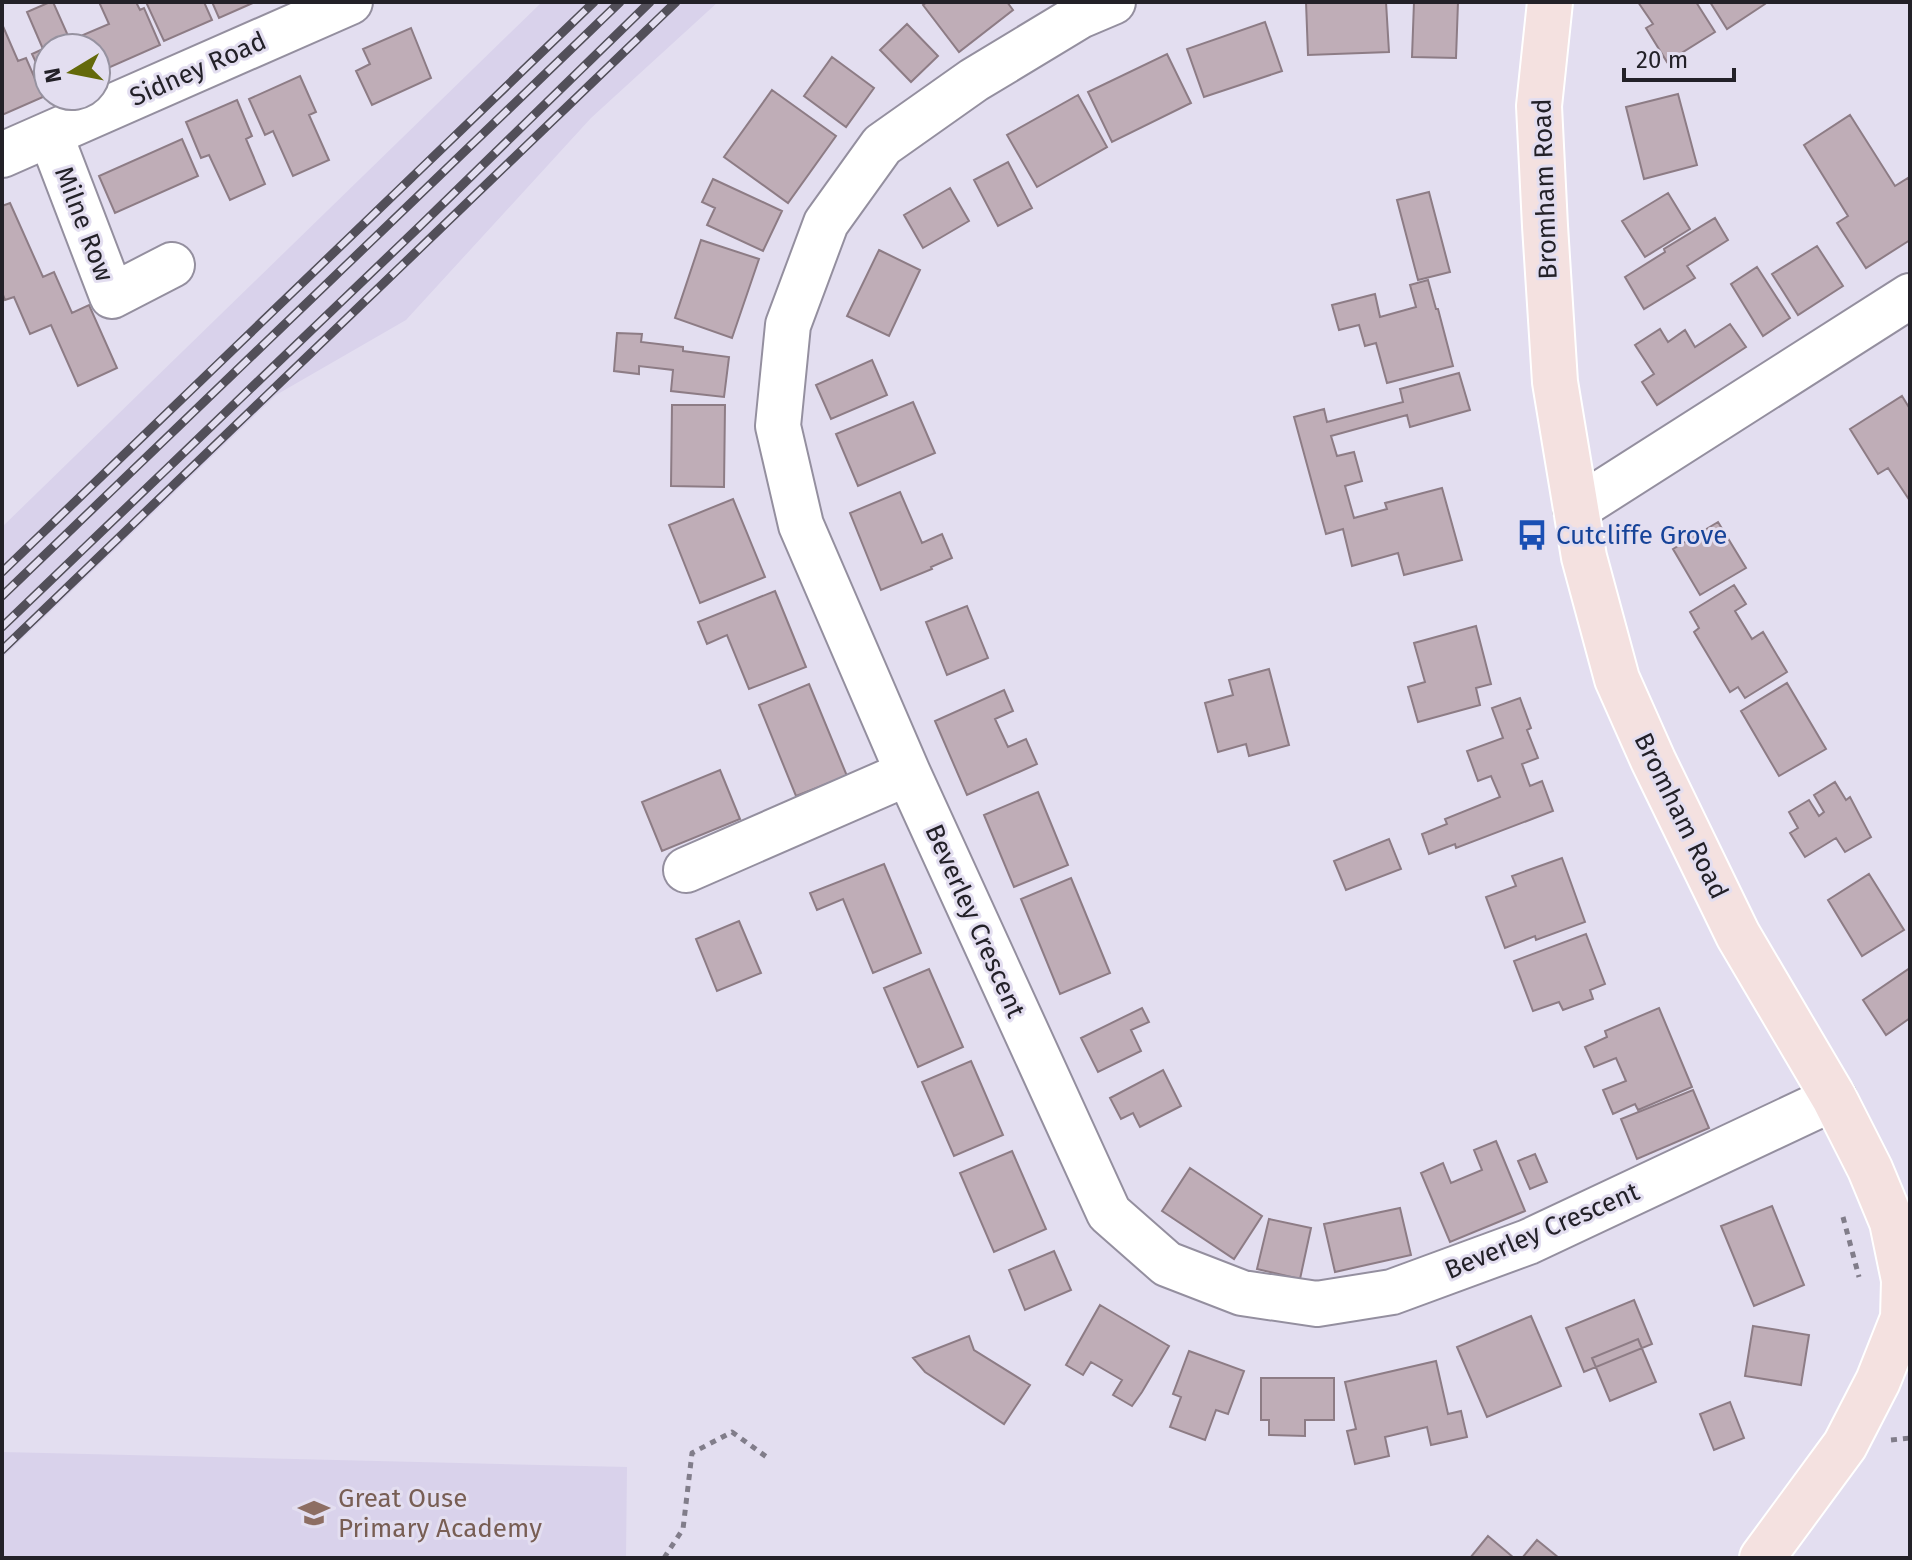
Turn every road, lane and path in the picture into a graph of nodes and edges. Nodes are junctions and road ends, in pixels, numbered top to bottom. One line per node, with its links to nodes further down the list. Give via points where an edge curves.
1 (350, 2): 4 (street, Sidney Road)
2 (1113, 2): 9 (street, Beverley Crescent, via 974,80 882,145 826,223 788,325 778,426 801,525)
3 (1550, 2): 8 (main road, Bromham Road, via 1539,106 1545,226 1555,382)
4 (50, 134): 5 (street, Sidney Road); 6 (street, Milne Row, via 112,296)
5 (2, 155)
6 (172, 265)
7 (1910, 296): 8 (street)
8 (1576, 509): 11 (main road, Bromham Road, via 1617,679 1738,935)
9 (908, 773): 10 (street); 11 (street, Beverley Crescent, via 1109,1213 1167,1264 1242,1293 1317,1304 1392,1292 1528,1242)
10 (686, 870)
11 (1834, 1098): 13 (main road, Bromham Road, via 1892,1222)
12 (1840, 1204): 14 (path)
13 (1907, 1278): 17 (main road, Bromham Road, via 1903,1318 1845,1445)
14 (1863, 1291)
15 (768, 1458): 16 (path, via 732,1432 692,1453 683,1529)
16 (664, 1558)
17 (1762, 1558)

